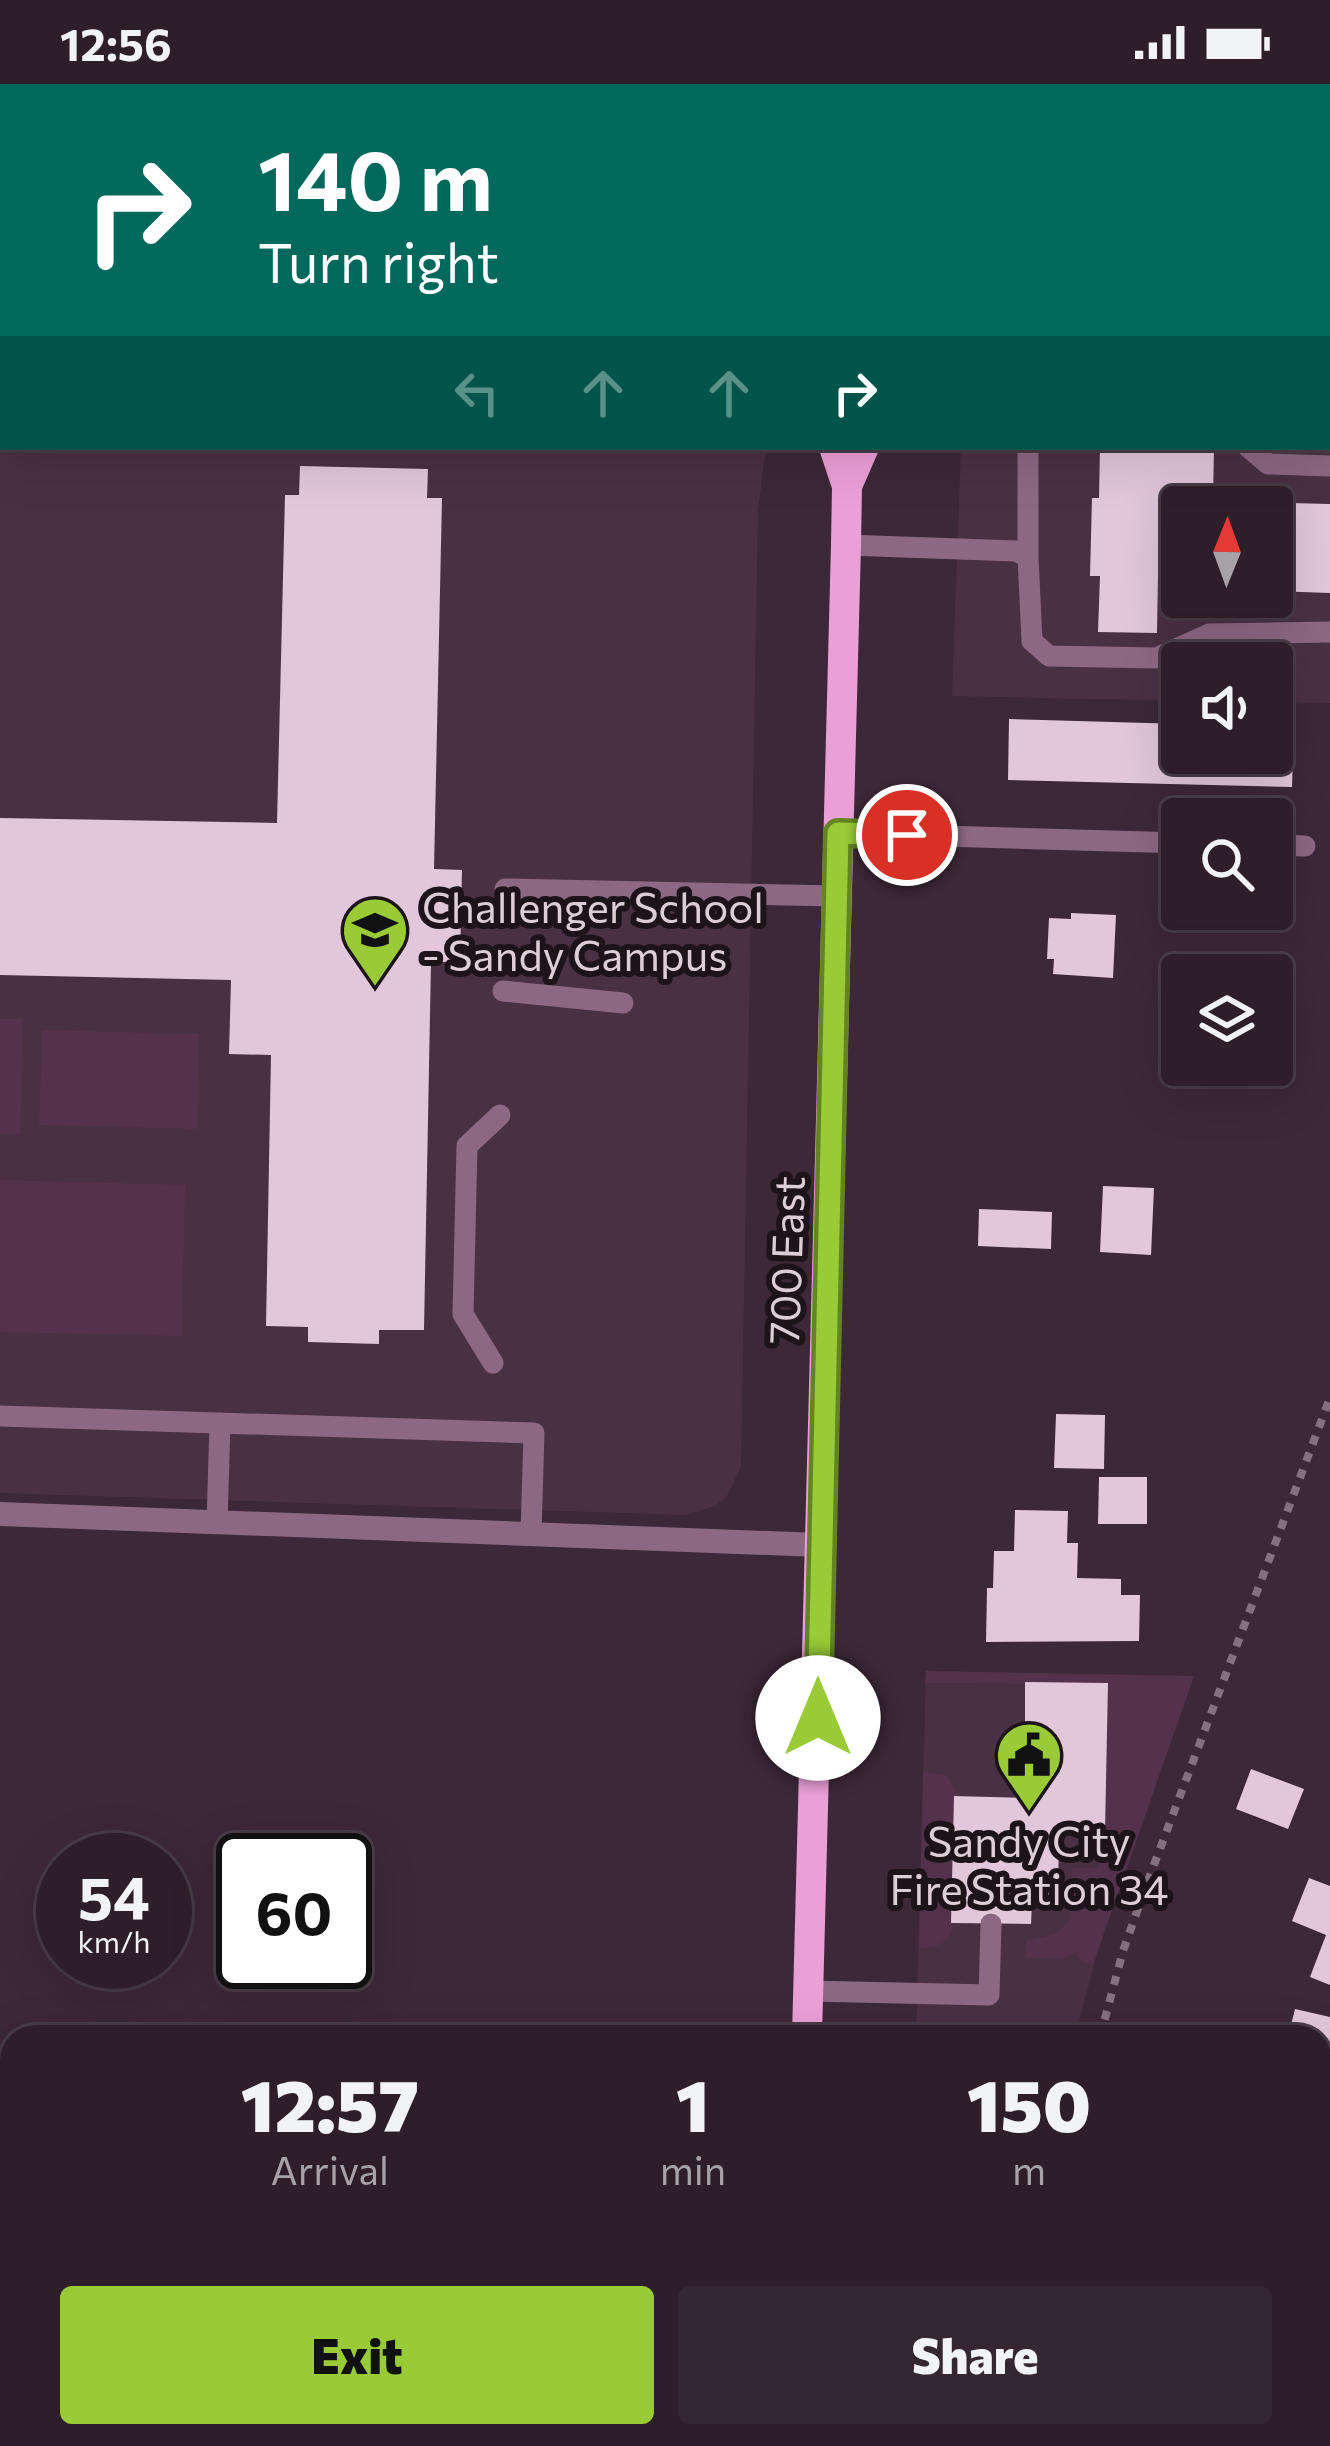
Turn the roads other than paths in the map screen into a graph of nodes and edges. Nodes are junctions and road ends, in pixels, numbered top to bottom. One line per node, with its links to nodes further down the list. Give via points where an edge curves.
1 (835, 450): 6 (main road, 700 East)
2 (863, 450): 6 (main road, 700 East)
3 (1028, 450): 8 (lane)
4 (1252, 450): 5 (lane, via 1268,464)
5 (1330, 466)
6 (847, 485): 7 (main road, 700 East)
7 (846, 545): 8 (lane); 10 (main road, 700 East)
8 (1028, 557): 9 (lane, via 1032,641 1049,656 1156,658 1210,634)
9 (1330, 632)
10 (838, 833): 11 (lane); 15 (main road, 700 East)
11 (1161, 842)
12 (1293, 846): 13 (lane)
13 (1305, 846)
14 (505, 889): 15 (lane)
15 (837, 896): 25 (main road, 700 East)
16 (503, 991): 17 (lane)
17 (623, 1003)
18 (500, 1115): 19 (lane, via 467,1146 463,1314)
19 (493, 1363)
20 (0, 1416): 21 (lane)
21 (220, 1424): 23 (lane); 24 (lane, via 534,1433)
22 (0, 1514): 23 (street)
23 (218, 1523): 24 (street)
24 (531, 1534): 25 (street)
25 (819, 1545): 27 (main road, 700 East)
26 (991, 1924): 27 (lane, via 989,1995)
27 (808, 1991): 28 (main road, 700 East)
28 (808, 2025)

